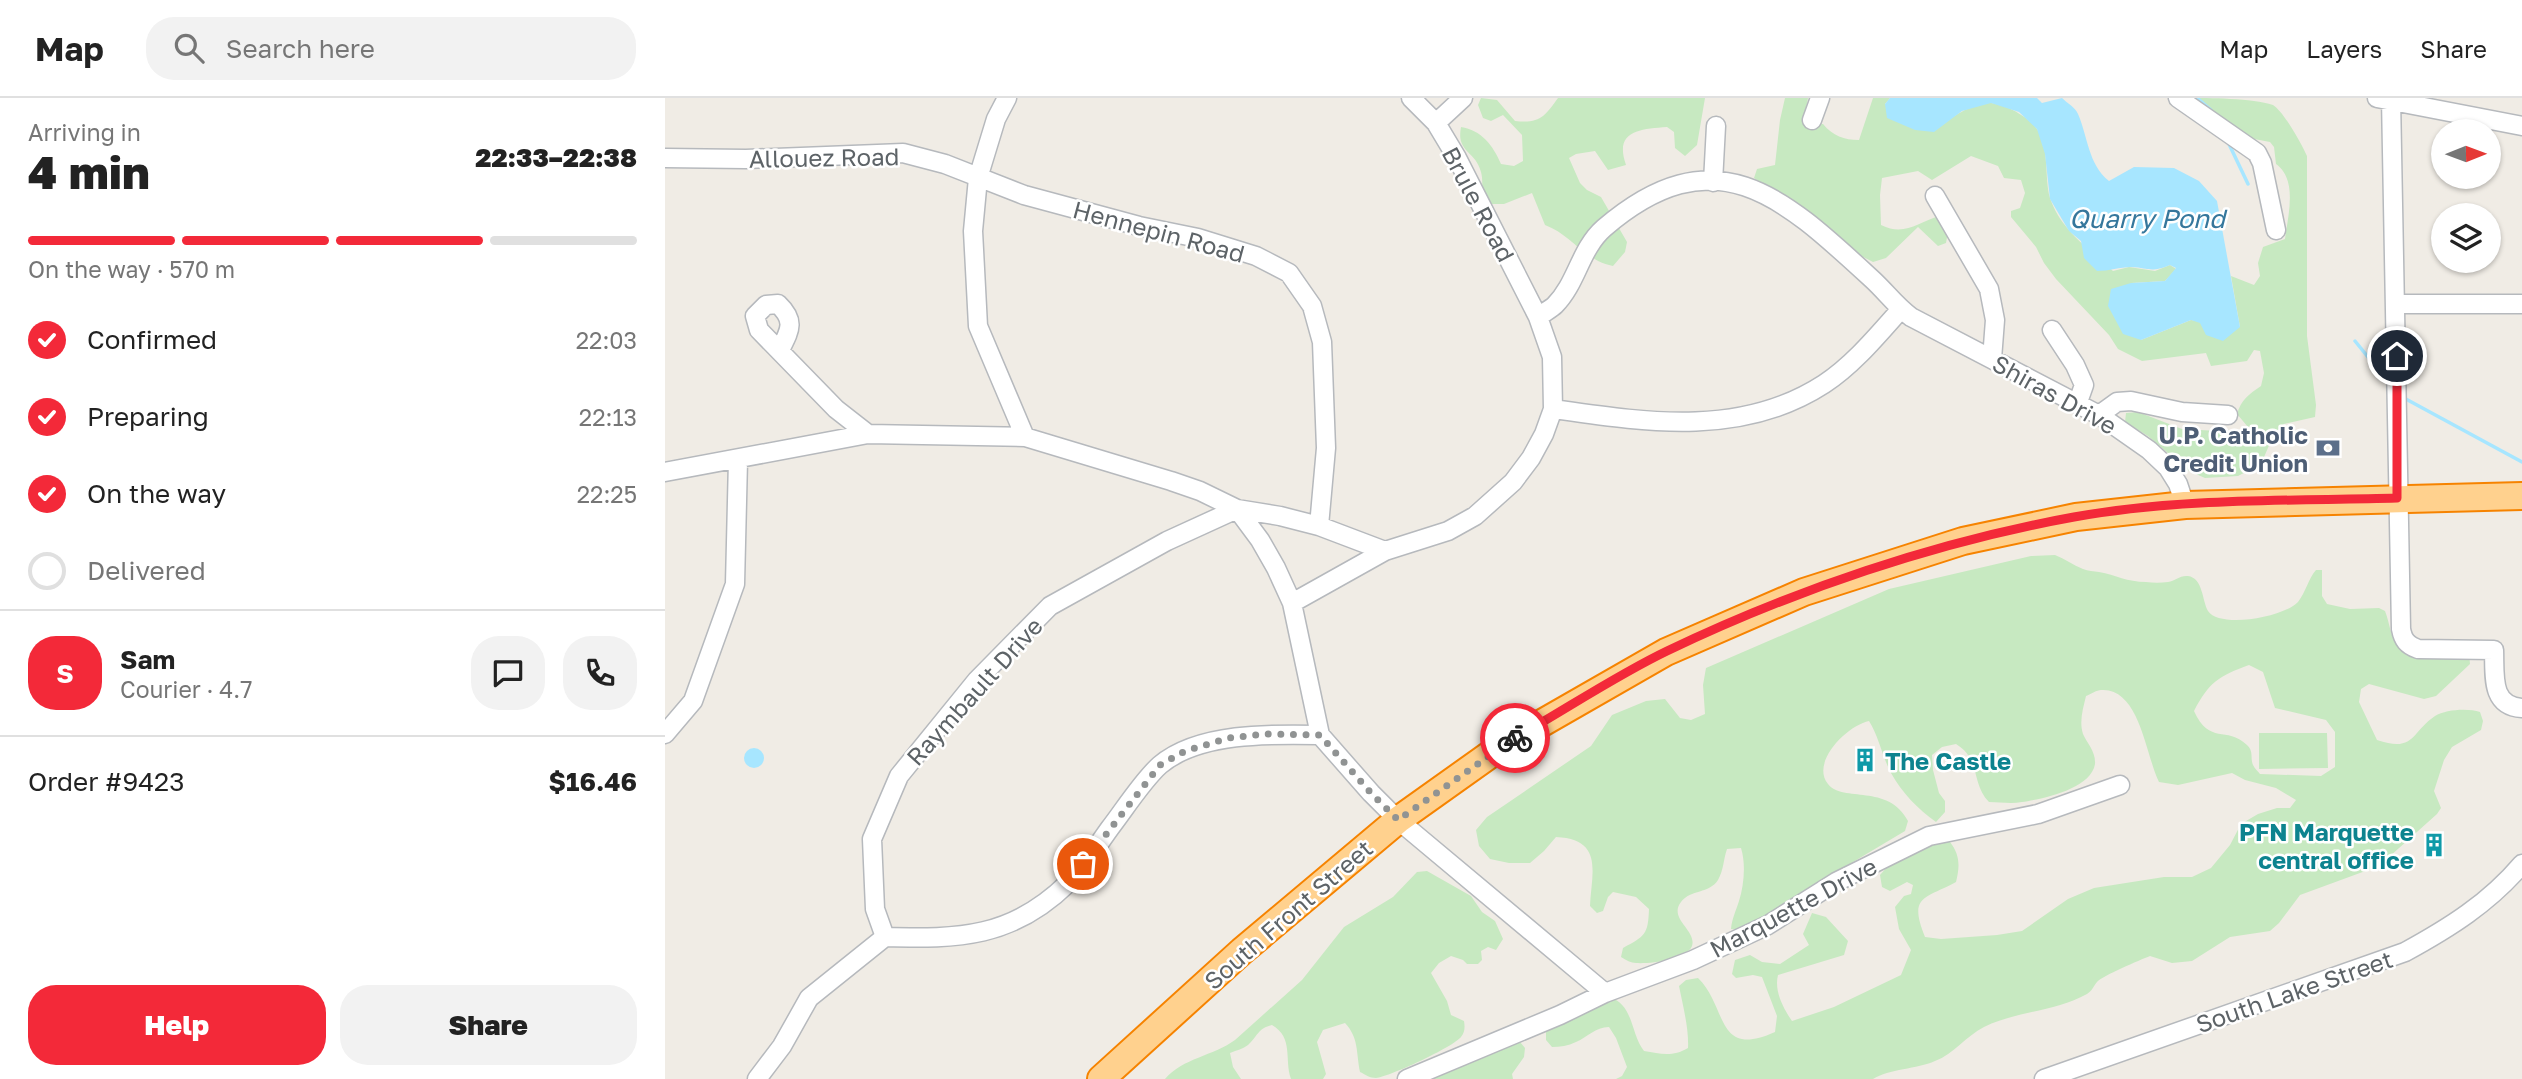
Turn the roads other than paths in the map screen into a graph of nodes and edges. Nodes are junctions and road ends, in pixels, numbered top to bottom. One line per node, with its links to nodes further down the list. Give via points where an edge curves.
1 (1007, 98): 12 (street)
2 (1411, 98): 8 (street, Brule Road)
3 (1464, 98): 8 (street)
4 (1820, 98): 7 (street)
5 (2178, 98): 15 (street, via 2257,153)
6 (2387, 99): 10 (street); 16 (street)
7 (1812, 120)
8 (1436, 123): 19 (street, Brule Road)
9 (1716, 126): 13 (street)
10 (2522, 126)
11 (665, 158): 12 (street, Allouez Road, via 903,153)
12 (978, 178): 28 (street, via 973,232 978,326); 35 (street, Hennepin Road, via 1024,195 1256,256 1289,273 1312,306 1322,342 1325,448)
13 (1713, 182): 18 (street, Shiras Drive, via 1742,184 1790,208); 19 (street, Shiras Drive, via 1685,182 1619,215 1587,248 1555,305)
14 (1935, 196): 22 (street, via 1989,289 1995,320)
15 (2276, 230)
16 (2396, 304): 17 (street); 32 (street)
17 (2522, 304)
18 (1901, 310): 22 (street, Shiras Drive); 24 (street, via 1824,384 1749,415 1700,423)
19 (1538, 317): 24 (street, Brule Road, via 1552,357)
20 (2052, 330): 23 (street, via 2084,384)
21 (780, 350): 27 (street, via 836,409)
22 (1992, 359): 23 (street, Shiras Drive)
23 (2078, 402): 25 (street, Shiras Drive)
24 (1553, 409): 36 (street, via 1531,458 1483,509 1448,531)
25 (2099, 415): 26 (street, via 2117,402 2131,401 2182,412); 33 (street, Shiras Drive, via 2168,468)
26 (2228, 415)
27 (868, 434): 28 (street); 29 (street)
28 (1025, 437): 34 (street, via 1171,481)
29 (738, 460): 30 (street); 39 (street, via 735,584 693,701)
30 (665, 472)
31 (2522, 496): 32 (highway, South Front Street)
32 (2397, 498): 33 (highway, South Front Street); 38 (street, via 2403,639 2418,649 2494,650 2500,699 2510,708)
33 (2185, 505): 42 (highway, South Front Street, via 2076,517 1963,541 1804,592 1666,652 1502,746)
34 (1237, 509): 35 (street); 37 (street, via 1261,540); 44 (street, Raymbault Drive, via 1167,541 1050,606 977,680 899,776 872,839 875,909)
35 (1319, 526): 36 (street)
36 (1385, 551): 37 (street)
37 (1292, 603): 40 (street)
38 (2522, 708)
39 (665, 734)
40 (1320, 735): 42 (street); 44 (street, via 1229,738 1185,751 1160,765 1069,882 1019,920 989,931 940,938)
41 (2120, 785): 45 (street, Marquette Drive, via 2038,814 1929,836 1836,881 1768,925)
42 (1398, 820): 45 (street); 47 (highway, South Front Street, via 1242,951)
43 (2522, 864): 49 (street, South Lake Street, via 2482,905 2405,952)
44 (885, 937): 46 (street, via 809,998)
45 (1605, 993): 48 (street, Marquette Drive)
46 (757, 1079)
47 (1101, 1079)
48 (1408, 1079)
49 (2044, 1079)

